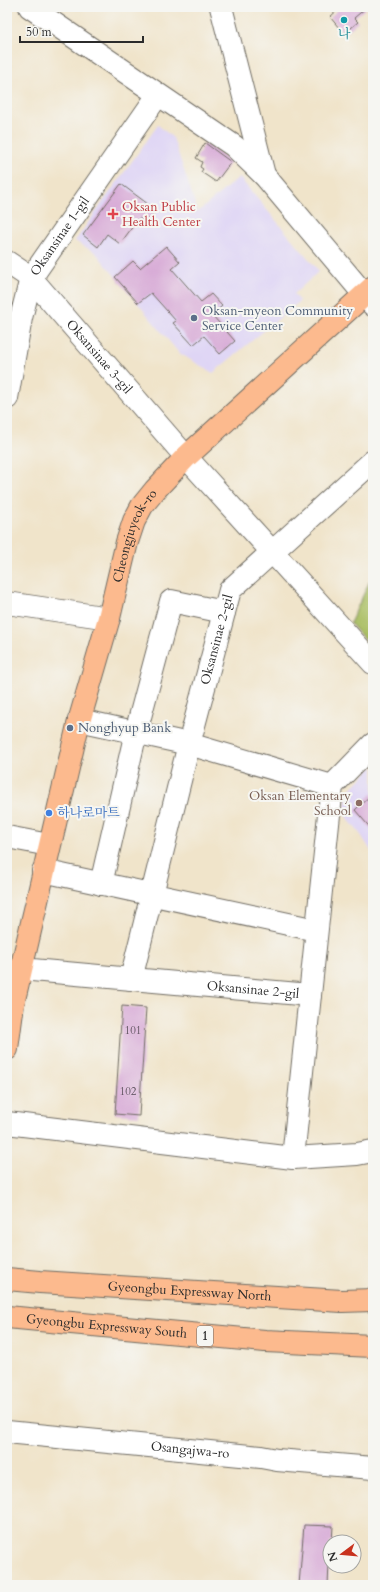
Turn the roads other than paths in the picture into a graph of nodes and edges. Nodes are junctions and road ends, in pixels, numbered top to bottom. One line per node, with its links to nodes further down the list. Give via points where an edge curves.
1 (30, 7): 3 (street)
2 (221, 7): 4 (street)
3 (158, 95): 4 (street, via 234,146); 6 (street, Oksansinae 1-gil)
4 (264, 175): 7 (street)
5 (7, 262): 6 (street, Oksansinae 3-gil)
6 (31, 278): 8 (street, Oksansinae 1-gil); 9 (street, Oksansinae 3-gil)
7 (370, 296): 9 (main road, Cheongjuyeok-ro)
8 (7, 398)
9 (186, 457): 11 (street); 14 (main road, Cheongjuyeok-ro, via 154,490 134,521)
10 (373, 460): 11 (street, Oksansinae 2-gil)
11 (272, 552): 13 (street, Oksansinae 2-gil, via 230,590); 15 (street)
12 (7, 603): 14 (street)
13 (224, 612): 17 (street, via 171,601); 18 (street, Oksansinae 2-gil)
14 (109, 618): 16 (main road, Cheongjuyeok-ro)
15 (373, 663)
16 (79, 720): 17 (street); 22 (main road, Cheongjuyeok-ro)
17 (136, 732): 18 (street); 24 (street)
18 (188, 744): 20 (street); 25 (street, Oksansinae 2-gil)
19 (373, 744): 20 (street)
20 (332, 786): 26 (street, Oksansinae 2-gil)
21 (7, 837): 22 (street)
22 (50, 845): 23 (main road, Cheongjuyeok-ro)
23 (43, 872): 24 (street); 27 (main road, Cheongjuyeok-ro)
24 (101, 884): 25 (street)
25 (152, 895): 26 (street); 28 (street, Oksansinae 2-gil)
26 (316, 930): 29 (street, Oksansinae 2-gil)
27 (21, 969): 28 (street, Oksansinae 2-gil); 30 (main road, Cheongjuyeok-ro)
28 (131, 979): 29 (street, Oksansinae 2-gil)
29 (310, 995): 33 (street)
30 (7, 1049)
31 (7, 1123): 33 (street)
32 (373, 1152): 33 (street)
33 (293, 1158)
34 (7, 1279): 35 (main road, Gyeongbu Expressway North)
35 (373, 1300)
36 (7, 1317): 37 (main road, Gyeongbu Expressway South / 1, via 265,1341)
37 (373, 1346)
38 (7, 1432): 39 (street, Osangajwa-ro)
39 (373, 1468)

